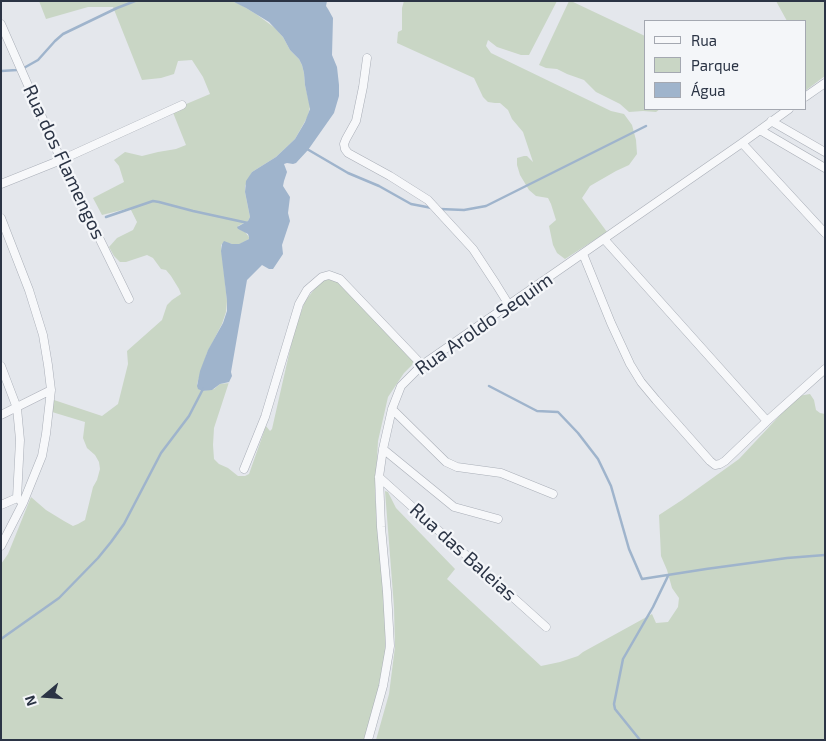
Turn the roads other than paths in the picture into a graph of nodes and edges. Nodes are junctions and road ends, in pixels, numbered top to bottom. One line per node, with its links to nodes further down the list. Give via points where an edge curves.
1 (1, 24): 11 (street, Rua dos Flamengos)
2 (367, 58): 20 (street, via 356,121 344,144 345,149 428,200 472,249)
3 (825, 83): 4 (street)
4 (806, 96)
5 (182, 105): 11 (street)
6 (788, 110): 7 (street, Rua Aroldo Sequim)
7 (771, 121): 8 (street, Rua Aroldo Sequim); 10 (street)
8 (760, 130): 9 (street, Rua Aroldo Sequim); 12 (street)
9 (742, 143): 16 (street); 17 (street, Rua Aroldo Sequim)
10 (824, 150): 12 (street)
11 (61, 160): 14 (street); 19 (street, Rua dos Flamengos)
12 (812, 160): 13 (street)
13 (825, 168)
14 (1, 184)
15 (1, 218): 24 (street, via 43,335)
16 (825, 233)
17 (604, 239): 18 (street, Rua Aroldo Sequim); 28 (street)
18 (583, 254): 20 (street, Rua Aroldo Sequim); 28 (street, via 630,364 641,382 710,461 715,464 725,461)
19 (128, 300)
20 (509, 305): 21 (street, Rua Aroldo Sequim)
21 (422, 365): 26 (street, Rua Aroldo Sequim, via 400,386); 30 (street, via 340,279 329,275 322,278 308,290 299,304 265,417)
22 (1, 366): 25 (street)
23 (825, 369): 28 (street)
24 (51, 390): 25 (street); 33 (street, via 42,456)
25 (17, 408): 27 (street); 33 (street)
26 (392, 408): 29 (street, Rua Aroldo Sequim); 32 (street, via 446,462 457,467 501,474)
27 (1, 415)
28 (767, 421)
29 (383, 449): 31 (street, Rua Aroldo Sequim); 35 (street, via 454,507)
30 (244, 469)
31 (379, 477): 37 (street, Rua das Baleias); 38 (street, Rua Aroldo Sequim, via 390,646)
32 (553, 494)
33 (20, 501): 34 (street); 36 (street)
34 (1, 505)
35 (498, 520)
36 (1, 546)
37 (546, 627)
38 (368, 740)

